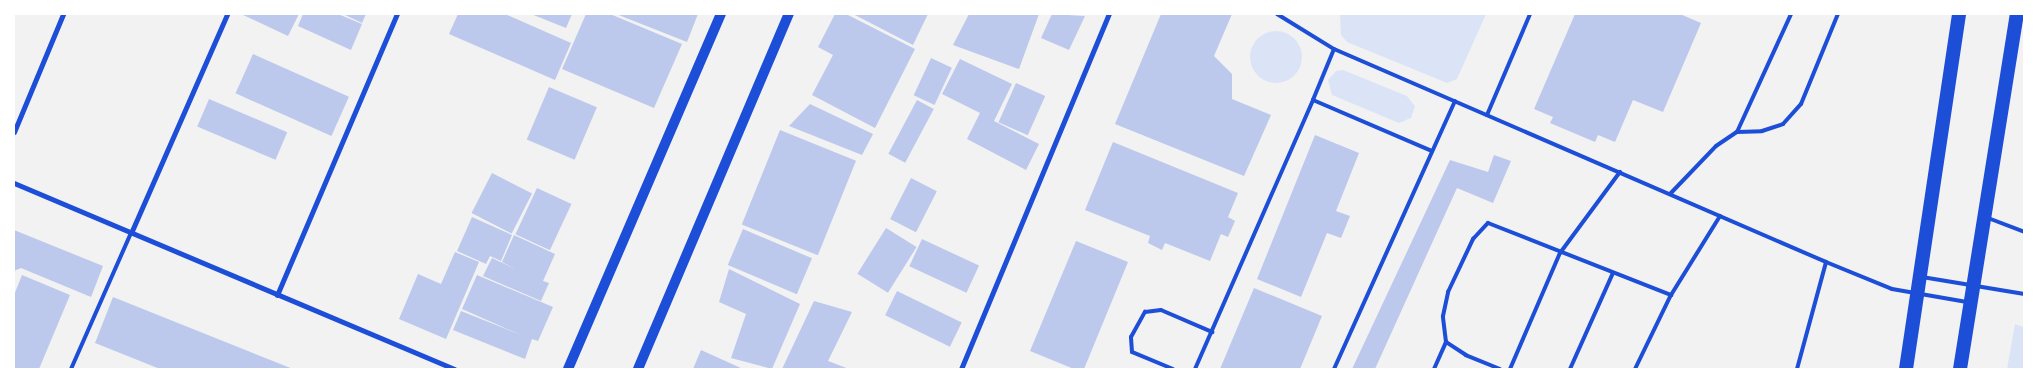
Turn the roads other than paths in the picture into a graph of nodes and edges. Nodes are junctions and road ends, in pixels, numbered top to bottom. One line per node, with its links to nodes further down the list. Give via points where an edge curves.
1 (64, 14): 17 (street)
2 (227, 14): 25 (street)
3 (397, 14): 34 (street)
4 (721, 14): 41 (main road)
5 (788, 14): 42 (main road)
6 (1109, 14): 43 (street)
7 (1277, 14): 13 (lane)
8 (1530, 14): 16 (lane)
9 (1792, 14): 18 (lane)
10 (1838, 14): 18 (lane, via 1801,104 1783,124 1762,131)
11 (1959, 14): 30 (highway)
12 (2017, 14): 24 (highway)
13 (1334, 49): 14 (lane); 15 (lane)
14 (1313, 100): 19 (lane); 37 (lane)
15 (1455, 101): 16 (lane); 19 (lane)
16 (1487, 115): 20 (lane)
17 (14, 132)
18 (1737, 132): 22 (lane, via 1716,146)
19 (1432, 150): 46 (lane)
20 (1620, 172): 22 (lane); 27 (lane)
21 (14, 183): 25 (street)
22 (1670, 194): 23 (lane)
23 (1720, 216): 28 (lane); 35 (lane)
24 (1986, 218): 26 (lane); 31 (highway)
25 (131, 232): 34 (street); 39 (lane)
26 (2024, 232)
27 (1560, 253): 29 (lane); 38 (lane, via 1497,224 1488,223 1473,239 1448,292 1443,316); 49 (lane)
28 (1826, 262): 32 (lane, via 1892,289); 52 (lane)
29 (1613, 273): 35 (lane); 50 (lane)
30 (1920, 277): 31 (lane); 32 (highway)
31 (1975, 286): 33 (lane); 36 (highway)
32 (1917, 294): 36 (lane); 53 (highway)
33 (2024, 294)
34 (277, 295): 40 (street)
35 (1672, 295): 51 (lane)
36 (1971, 303): 54 (highway)
37 (1212, 332): 44 (lane, via 1161,310 1145,312 1131,337 1132,352); 45 (lane)
38 (1446, 342): 47 (lane); 48 (lane)
39 (71, 369)
40 (454, 369)
41 (568, 369)
42 (638, 369)
43 (961, 369)
44 (1173, 369)
45 (1195, 369)
46 (1334, 369)
47 (1434, 369)
48 (1500, 369)
49 (1510, 369)
50 (1570, 369)
51 (1635, 369)
52 (1797, 369)
53 (1906, 369)
54 (1960, 369)

